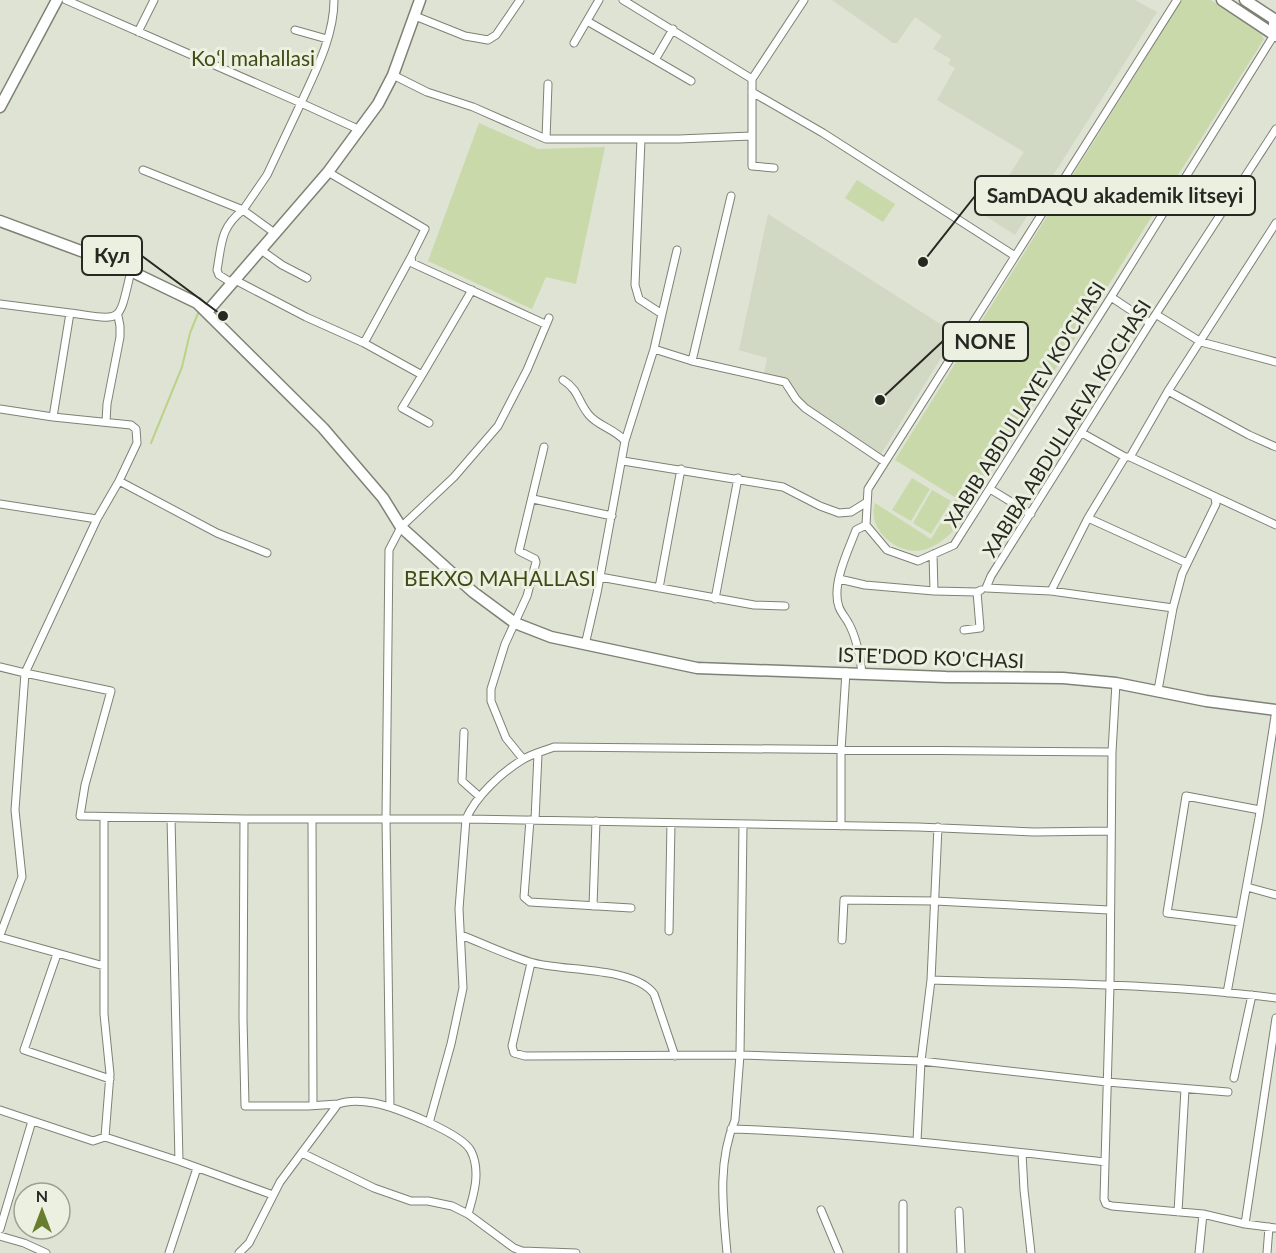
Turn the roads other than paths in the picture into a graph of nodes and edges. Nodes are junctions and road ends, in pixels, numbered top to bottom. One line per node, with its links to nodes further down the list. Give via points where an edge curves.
1 (57, 0): 28 (street)
2 (66, 0): 17 (street)
3 (153, 0): 17 (street)
4 (334, 0): 19 (street)
5 (520, 0): 13 (street, via 496,35 488,40 465,36)
6 (599, 0): 14 (street)
7 (623, 0): 15 (street)
8 (804, 0): 23 (street)
9 (1177, 0): 44 (street)
10 (1222, 0): 18 (street)
11 (1245, 0): 18 (street, via 1274,19)
12 (416, 1): 13 (street)
13 (415, 16): 22 (street)
14 (587, 21): 20 (street); 21 (street)
15 (673, 29): 21 (street); 23 (street)
16 (295, 30): 19 (street)
17 (138, 32): 27 (street)
18 (1275, 36): 50 (street, XABIB ABDULLAYEV KO'CHASI)
19 (327, 39): 27 (street)
20 (574, 43)
21 (655, 60): 24 (street)
22 (393, 75): 30 (street); 32 (street)
23 (752, 79): 26 (street)
24 (691, 81)
25 (548, 84): 32 (street)
26 (752, 92): 31 (street); 44 (street)
27 (301, 103): 30 (street); 38 (street, via 267,175)
28 (0, 107)
29 (1276, 129): 55 (street, XABIBA ABDULLAEVA KO'CHASI)
30 (360, 130): 36 (street)
31 (751, 136): 33 (street); 34 (street, via 752,166)
32 (546, 139): 33 (street)
33 (641, 139): 54 (street, via 635,285 639,298)
34 (774, 168)
35 (142, 170): 38 (street)
36 (328, 172): 41 (street); 45 (street, via 425,229)
37 (731, 196): 61 (street)
38 (243, 210): 41 (street); 48 (street, via 229,221 218,270 219,275)
39 (0, 221): 46 (street, ISTE'DOD KO'CHASI)
40 (1276, 223): 58 (street)
41 (276, 234): 42 (street)
42 (261, 250): 47 (street); 48 (street)
43 (678, 250): 54 (street)
44 (1015, 256): 76 (street)
45 (411, 257): 49 (street, via 412,263); 59 (street)
46 (131, 271): 53 (street, ISTE'DOD KO'CHASI); 56 (street)
47 (307, 278)
48 (234, 281): 53 (street); 59 (street)
49 (472, 290): 63 (street); 91 (street, via 547,321 498,426 454,477)
50 (1112, 297): 57 (street); 80 (street, XABIB ABDULLAYEV KO'CHASI)
51 (0, 304): 52 (street)
52 (70, 312): 56 (street); 67 (street)
53 (207, 312): 91 (street, ISTE'DOD KO'CHASI, via 323,428 383,498)
54 (662, 314): 60 (street)
55 (1157, 315): 57 (street, XABIBA ABDULLAEVA KO'CHASI); 58 (street)
56 (118, 316): 68 (street, via 120,337)
57 (1150, 323): 70 (street, XABIBA ABDULLAEVA KO'CHASI)
58 (1201, 342): 62 (street); 65 (street)
59 (364, 343): 63 (street)
60 (654, 349): 61 (street); 71 (street)
61 (692, 361): 76 (street, via 785,382 805,408)
62 (1276, 362)
63 (422, 375): 69 (street, via 402,408)
64 (563, 380): 71 (street, via 573,386 590,417)
65 (1168, 392): 73 (street); 74 (street)
66 (0, 409): 67 (street)
67 (53, 417): 68 (street)
68 (106, 422): 79 (street, via 136,429 137,443)
69 (429, 423)
70 (1082, 432): 74 (street); 85 (street, XABIBA ABDULLAEVA KO'CHASI)
71 (625, 441): 75 (street)
72 (544, 447): 82 (street)
73 (1276, 447)
74 (1127, 457): 81 (street); 87 (street)
75 (623, 461): 77 (street); 86 (street)
76 (885, 462): 83 (street, via 868,489)
77 (681, 469): 78 (street); 97 (street)
78 (738, 478): 83 (street, via 783,487 839,513 851,512); 102 (street)
79 (119, 481): 88 (street); 92 (street, via 217,533)
80 (990, 489): 85 (street); 93 (street, XABIB ABDULLAYEV KO'CHASI, via 954,545)
81 (1215, 497): 90 (street); 94 (street, via 1216,504)
82 (533, 500): 86 (street); 105 (street, via 519,551 536,562)
83 (867, 502): 89 (street)
84 (0, 504): 88 (street)
85 (1031, 514): 98 (street, XABIBA ABDULLAEVA KO'CHASI)
86 (612, 516): 95 (street)
87 (1088, 518): 94 (street); 100 (street)
88 (97, 519): 110 (street)
89 (866, 525): 93 (street, XABIB ABDULLAYEV KO'CHASI, via 887,550 918,561); 96 (street, via 856,530)
90 (1276, 525)
91 (401, 527): 105 (street, ISTE'DOD KO'CHASI, via 473,592); 124 (street, via 389,550)
92 (267, 554)
93 (933, 555): 99 (street)
94 (1187, 562): 104 (street)
95 (600, 577): 97 (street); 107 (street)
96 (838, 579): 99 (street); 111 (street, via 838,607 860,651)
97 (659, 588): 102 (street)
98 (986, 588): 100 (street, XABIBA ABDULLAEVA KO'CHASI); 101 (street)
99 (934, 591): 101 (street)
100 (1051, 591): 104 (street, XABIBA ABDULLAEVA KO'CHASI)
101 (977, 592): 106 (street, via 980,628)
102 (715, 599): 103 (street)
103 (785, 606)
104 (1173, 608): 113 (street)
105 (515, 623): 107 (street, ISTE'DOD KO'CHASI); 119 (street, via 491,689 491,701 506,738)
106 (964, 630)
107 (585, 645): 109 (street, ISTE'DOD KO'CHASI, via 697,668)
108 (0, 668): 110 (street)
109 (846, 672): 111 (street, ISTE'DOD KO'CHASI); 116 (street)
110 (25, 673): 122 (street, via 111,691 80,816); 144 (street, via 15,810 22,877)
111 (862, 673): 112 (street, ISTE'DOD KO'CHASI)
112 (1116, 683): 113 (street, ISTE'DOD KO'CHASI); 117 (street)
113 (1158, 690): 114 (street, ISTE'DOD KO'CHASI)
114 (1276, 710): 121 (street)
115 (464, 732): 120 (street, via 462,781)
116 (841, 750): 117 (street); 118 (street, via 554,747); 132 (street)
117 (1112, 752): 134 (street)
118 (538, 754): 119 (street); 128 (street)
119 (523, 759): 120 (street)
120 (480, 797): 127 (street)
121 (1260, 810): 135 (street); 141 (street, via 1186,796 1167,913)
122 (104, 817): 123 (street); 148 (street)
123 (171, 818): 125 (street); 174 (street)
124 (386, 818): 126 (street); 127 (street); 165 (street)
125 (244, 819): 126 (street); 164 (street, via 245,1106)
126 (312, 819): 164 (street)
127 (466, 819): 128 (street); 143 (street, via 459,909)
128 (533, 820): 129 (street); 138 (street, via 524,897 530,902)
129 (596, 821): 130 (street); 138 (street)
130 (671, 824): 131 (street); 142 (street)
131 (743, 824): 132 (street); 155 (street)
132 (841, 826): 133 (street)
133 (938, 827): 134 (street); 137 (street)
134 (1111, 831): 140 (street)
135 (1247, 887): 136 (street); 141 (street)
136 (1276, 894)
137 (935, 901): 140 (street); 145 (street, via 844,900); 149 (street)
138 (593, 906): 139 (street)
139 (631, 908)
140 (1109, 910): 150 (street)
141 (1240, 922): 151 (street)
142 (669, 931)
143 (461, 935): 147 (street); 168 (street, via 463,988)
144 (0, 936): 146 (street)
145 (842, 940)
146 (57, 954): 148 (street); 159 (street, via 24,1050)
147 (531, 963): 156 (street, via 617,975 650,989); 156 (street, via 512,1046 514,1053 535,1057)
148 (104, 966): 159 (street)
149 (931, 980): 150 (street); 157 (street)
150 (1110, 985): 151 (street); 160 (street)
151 (1227, 993): 152 (street)
152 (1252, 995): 153 (street); 158 (street)
153 (1276, 998)
154 (1276, 1018): 184 (street)
155 (740, 1055): 156 (street); 157 (street); 169 (street)
156 (675, 1056)
157 (921, 1061): 160 (street); 171 (street)
158 (1234, 1078)
159 (110, 1079): 170 (street)
160 (1107, 1082): 161 (street); 175 (street)
161 (1185, 1089): 162 (street); 181 (street)
162 (1228, 1092)
163 (338, 1104): 164 (street); 165 (street, via 346,1101); 172 (street)
164 (313, 1105)
165 (390, 1107): 168 (street)
166 (0, 1110): 167 (street)
167 (32, 1121): 170 (street, via 93,1141); 186 (street)
168 (429, 1123): 182 (street, via 464,1141 471,1150 476,1185)
169 (731, 1130): 171 (street); 192 (street, via 722,1195)
170 (105, 1137): 174 (street)
171 (917, 1142): 173 (street)
172 (302, 1153): 177 (street); 182 (street, via 383,1191 411,1201 452,1206)
173 (1022, 1153): 175 (street); 196 (street)
174 (179, 1161): 176 (street)
175 (1105, 1162): 181 (street, via 1106,1204)
176 (197, 1168): 177 (street); 189 (street)
177 (273, 1195): 190 (street, via 249,1244)
178 (903, 1204): 194 (street)
179 (821, 1210): 193 (street)
180 (959, 1211): 195 (street)
181 (1178, 1212): 183 (street)
182 (468, 1214): 191 (street, via 522,1251)
183 (1203, 1214): 184 (street); 197 (street)
184 (1245, 1224): 185 (street)
185 (1273, 1228): 198 (street)
186 (0, 1229)
187 (0, 1236): 188 (street)
188 (46, 1253)
189 (169, 1253)
190 (239, 1253)
191 (576, 1253)
192 (727, 1253)
193 (839, 1253)
194 (903, 1253)
195 (961, 1253)
196 (1031, 1253)
197 (1199, 1253)
198 (1267, 1253)

